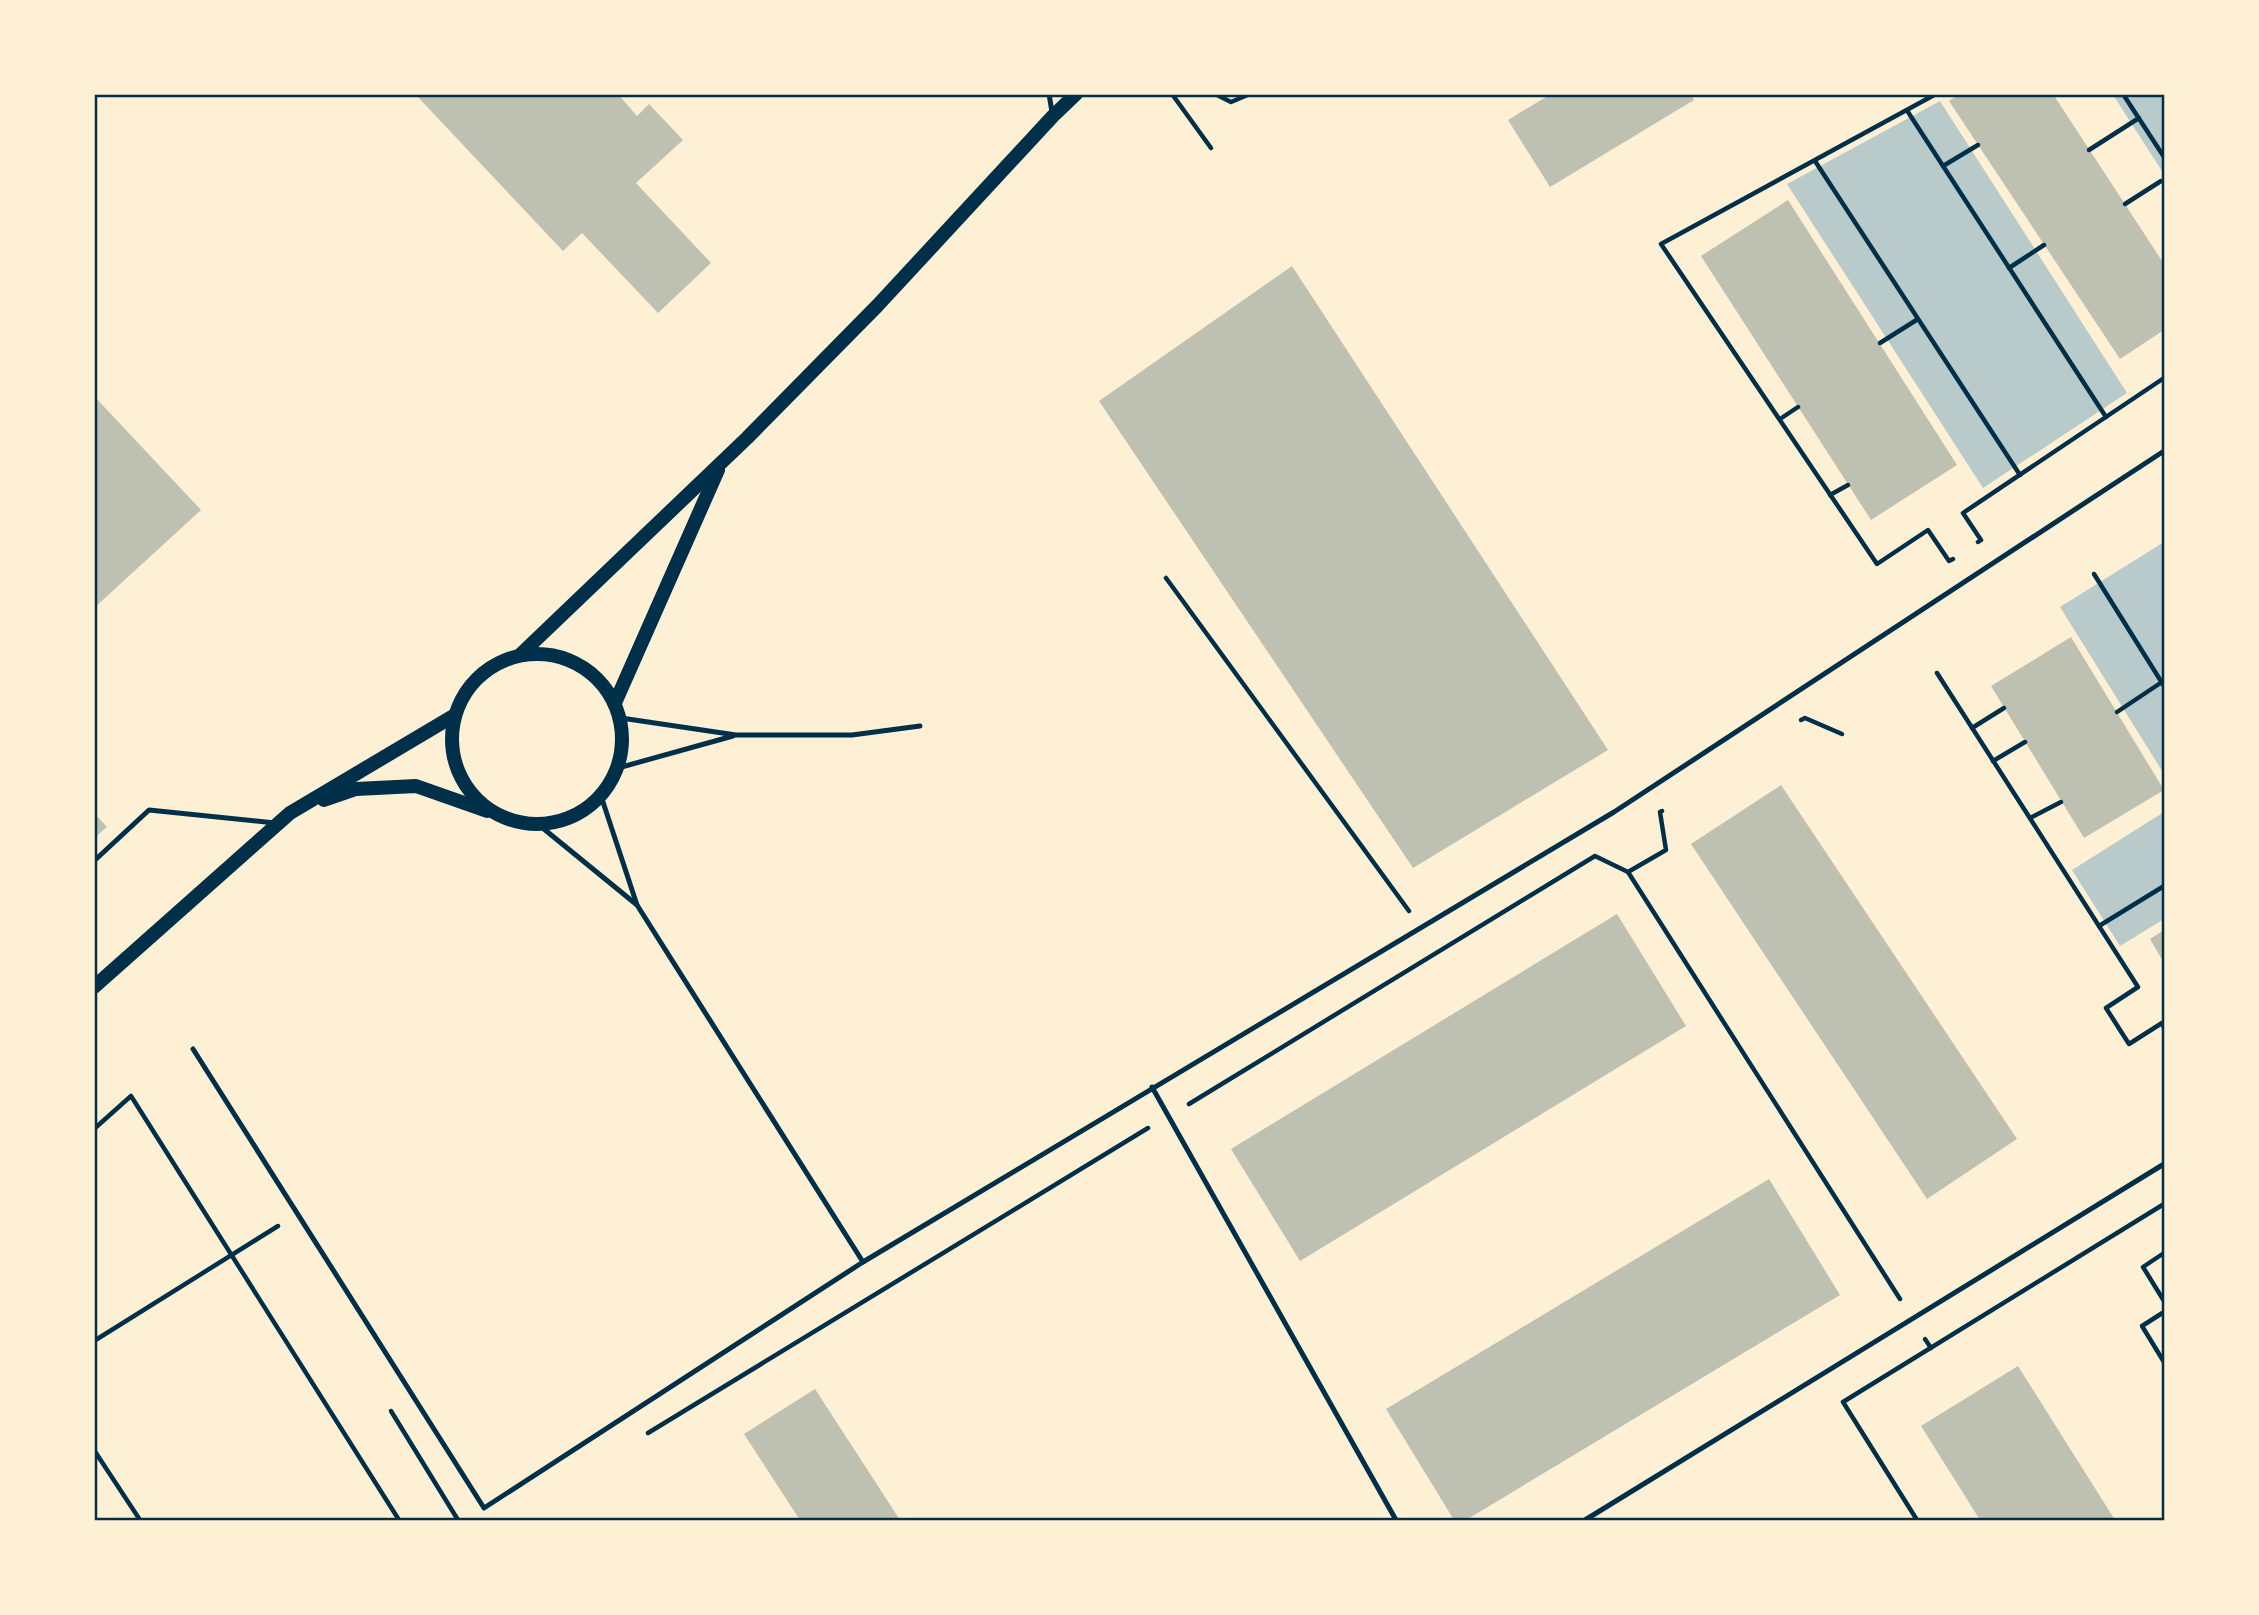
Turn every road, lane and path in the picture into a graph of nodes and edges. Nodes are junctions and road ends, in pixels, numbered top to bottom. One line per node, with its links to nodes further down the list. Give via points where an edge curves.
1 (1049, 94): 9 (lane)
2 (1076, 94): 9 (main road)
3 (1172, 94): 12 (path)
4 (1216, 94): 5 (path, via 1231,102)
5 (1250, 94)
6 (1936, 94): 8 (path)
7 (2123, 94): 10 (path)
8 (1908, 112): 15 (path); 16 (path)
9 (1053, 116): 28 (main road, via 878,305)
10 (2138, 118): 13 (path); 14 (path)
11 (1978, 145): 16 (path)
12 (1210, 148)
13 (2089, 150)
14 (2165, 157)
15 (1815, 161): 21 (path); 26 (path, via 1661,244)
16 (1943, 166): 20 (path)
17 (2163, 182): 18 (path)
18 (2125, 204)
19 (2044, 245): 20 (path)
20 (2009, 268): 25 (path)
21 (1918, 319): 22 (path); 29 (path)
22 (1880, 343)
23 (2165, 378): 25 (path)
24 (1797, 407): 26 (path)
25 (2106, 417): 29 (path)
26 (1780, 419): 31 (path)
27 (2165, 451): 62 (lane, via 1614,812)
28 (720, 465): 36 (main road); 39 (main road)
29 (2020, 475): 32 (path, via 1962,513 1981,540)
30 (1848, 485): 31 (path)
31 (1830, 495): 33 (path, via 1877,564 1928,530 1949,561)
32 (1973, 545)
33 (1957, 556)
34 (2094, 575): 38 (path)
35 (1166, 578): 62 (path)
36 (520, 655): 39 (main road, via 558,656 592,673); 42 (main road, via 492,666 469,688)
37 (1937, 673): 45 (path)
38 (2163, 684): 41 (path)
39 (615, 703): 43 (main road)
40 (2004, 708): 45 (path)
41 (2116, 712)
42 (455, 715): 52 (main road); 53 (main road, via 452,754 467,789)
43 (621, 718): 46 (lane); 49 (main road)
44 (920, 726): 46 (lane, via 852,735)
45 (1972, 728): 48 (path)
46 (736, 735): 49 (lane)
47 (2025, 742): 48 (path)
48 (1993, 761): 54 (path)
49 (618, 768): 50 (main road)
50 (601, 796): 56 (main road, via 573,817); 60 (lane)
51 (2061, 802): 54 (path)
52 (290, 813): 53 (main road, via 356,789 416,786); 55 (main road)
53 (495, 814): 56 (main road)
54 (2030, 818): 61 (path)
55 (278, 823): 57 (lane, via 149,810); 63 (main road)
56 (539, 825): 60 (lane)
57 (94, 861)
58 (1628, 872): 76 (path)
59 (2165, 886): 61 (path)
60 (637, 905): 73 (lane)
61 (2099, 926): 64 (path, via 2138,988 2106,1008 2129,1044 2162,1023)
62 (1420, 927): 66 (lane)
63 (94, 987)
64 (2165, 1028)
65 (193, 1049): 70 (lane)
66 (1152, 1087): 73 (lane); 83 (lane)
67 (94, 1129): 72 (path, via 131,1096)
68 (2165, 1164): 76 (lane)
69 (2165, 1204): 78 (path)
70 (297, 1213): 72 (path); 73 (lane, via 484,1508)
71 (2165, 1253): 74 (path, via 2143,1267)
72 (232, 1255): 77 (path); 82 (path)
73 (863, 1262)
74 (2165, 1301)
75 (2165, 1312): 79 (path, via 2142,1326)
76 (1912, 1319): 78 (path); 84 (lane)
77 (94, 1340)
78 (1931, 1348): 85 (path, via 1843,1402)
79 (2165, 1362)
80 (94, 1450): 81 (path)
81 (140, 1521)
82 (399, 1521)
83 (1396, 1521)
84 (1585, 1521)
85 (1917, 1521)

